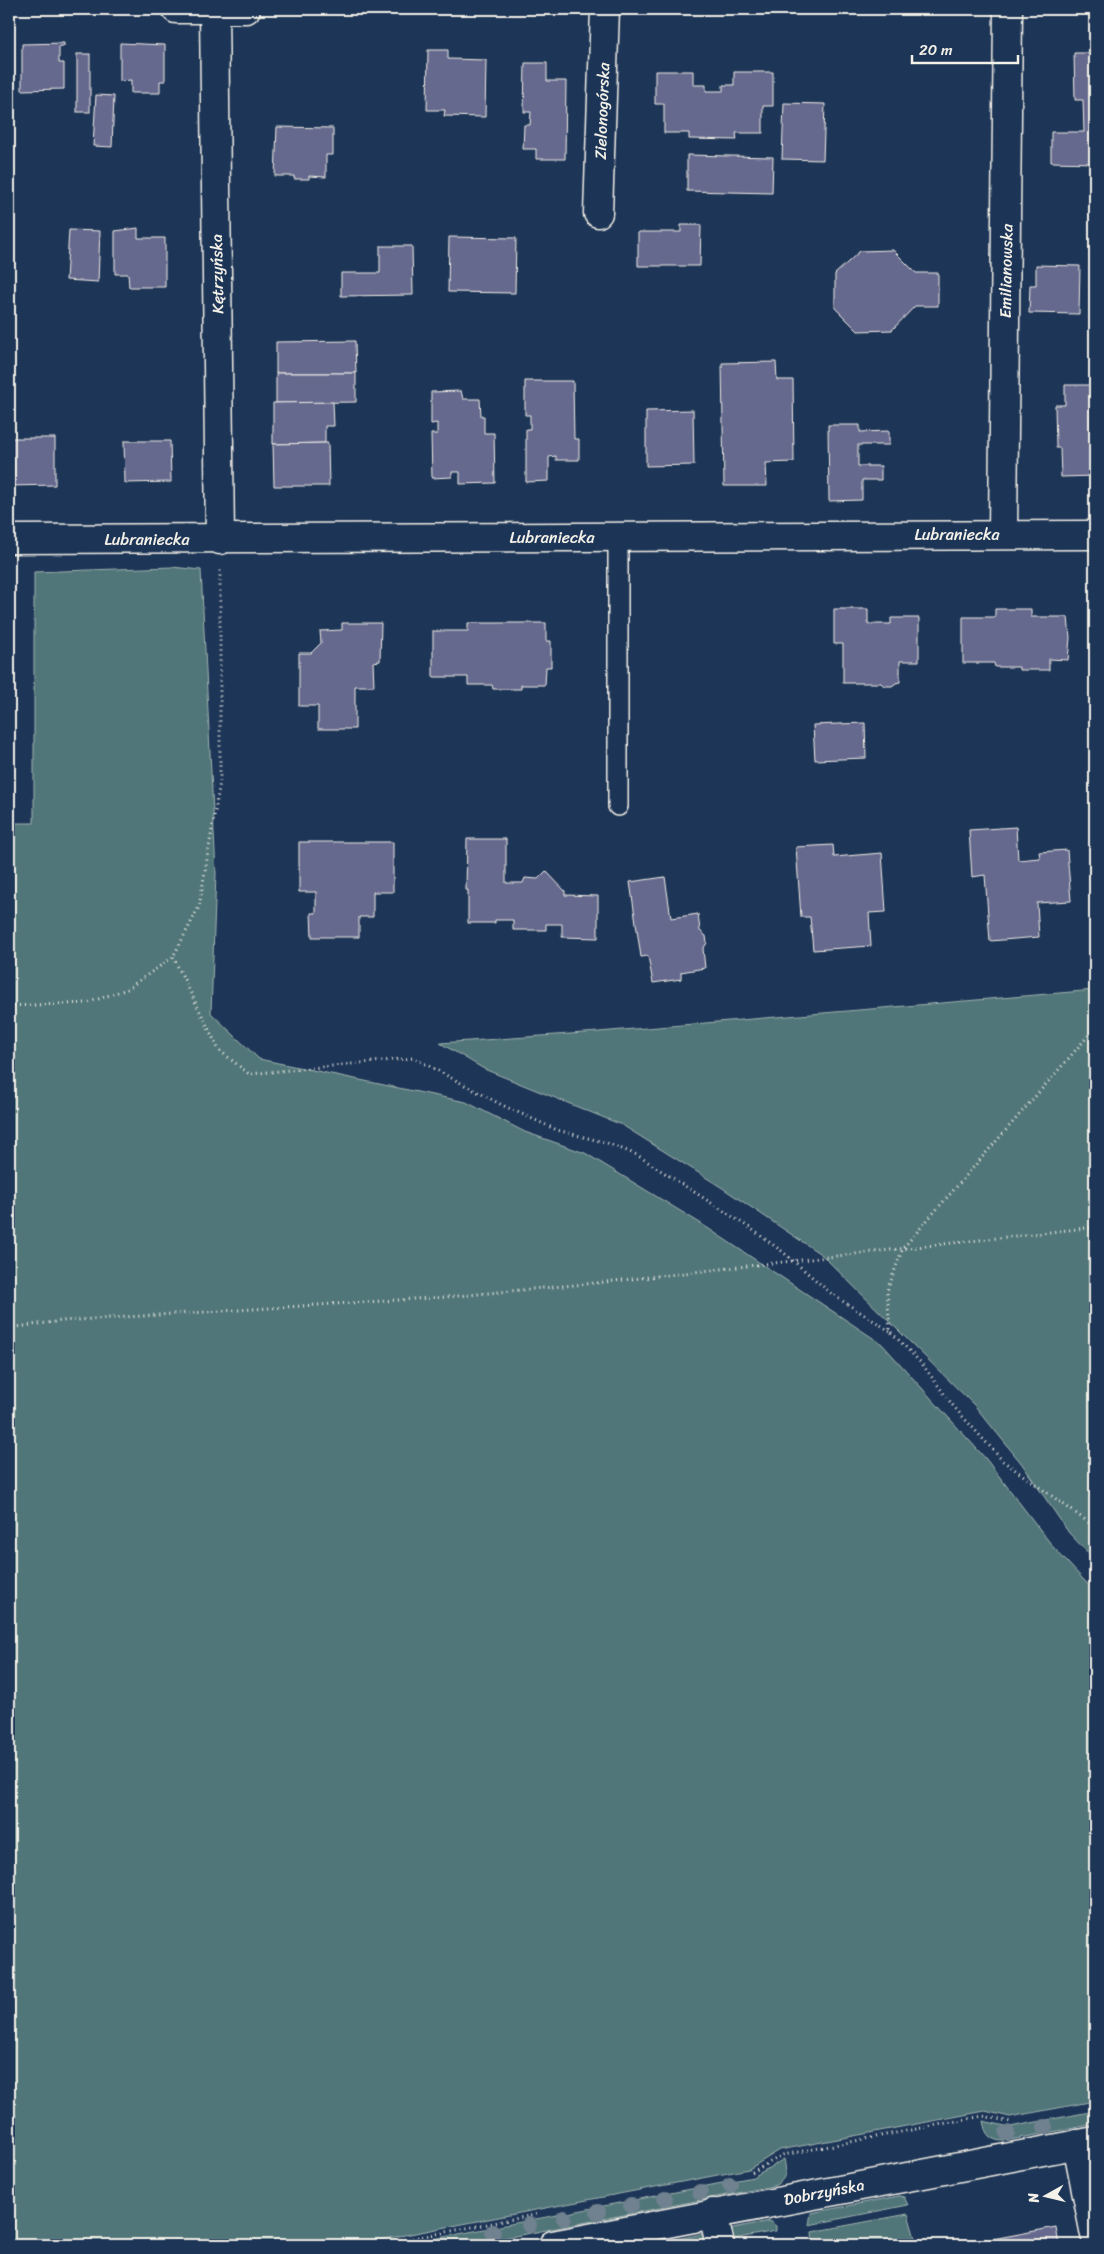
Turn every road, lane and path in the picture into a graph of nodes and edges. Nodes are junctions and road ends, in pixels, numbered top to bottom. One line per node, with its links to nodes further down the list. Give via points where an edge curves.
1 (176, 9): 2 (street)
2 (214, 9): 3 (street); 11 (street, Kętrzyńska)
3 (246, 9)
4 (605, 9): 6 (street, Zielonogórska)
5 (1008, 9): 7 (street, Emilianowska)
6 (598, 213)
7 (1003, 534): 8 (street, Lubraniecka); 9 (street, Lubraniecka)
8 (1095, 535)
9 (618, 536): 11 (street, Lubraniecka); 12 (lane)
10 (9, 539): 11 (street, Lubraniecka)
11 (220, 540): 13 (path, via 220,782 199,907)
12 (618, 806)
13 (173, 957): 14 (path, via 128,989 87,1003); 18 (path, via 219,1050 249,1074 414,1058 557,1130 607,1143 637,1156 750,1228)
14 (9, 1006)
15 (1095, 1028): 17 (path)
16 (1095, 1227): 17 (path)
17 (902, 1248): 18 (path); 20 (path, via 887,1290)
18 (792, 1260): 19 (path, via 446,1297 62,1321); 20 (path, via 833,1294)
19 (9, 1328)
20 (890, 1331): 21 (path, via 922,1364 1003,1461)
21 (1095, 1527)
22 (1019, 2121): 24 (path, via 1009,2123 983,2116 782,2154)
23 (1086, 2142): 26 (street, Dobrzyńska); 27 (street)
24 (751, 2173)
25 (550, 2212): 28 (path)
26 (713, 2213): 29 (street, Dobrzyńska); 30 (street)
27 (1095, 2235)
28 (378, 2245)
29 (553, 2245)
30 (720, 2245)

